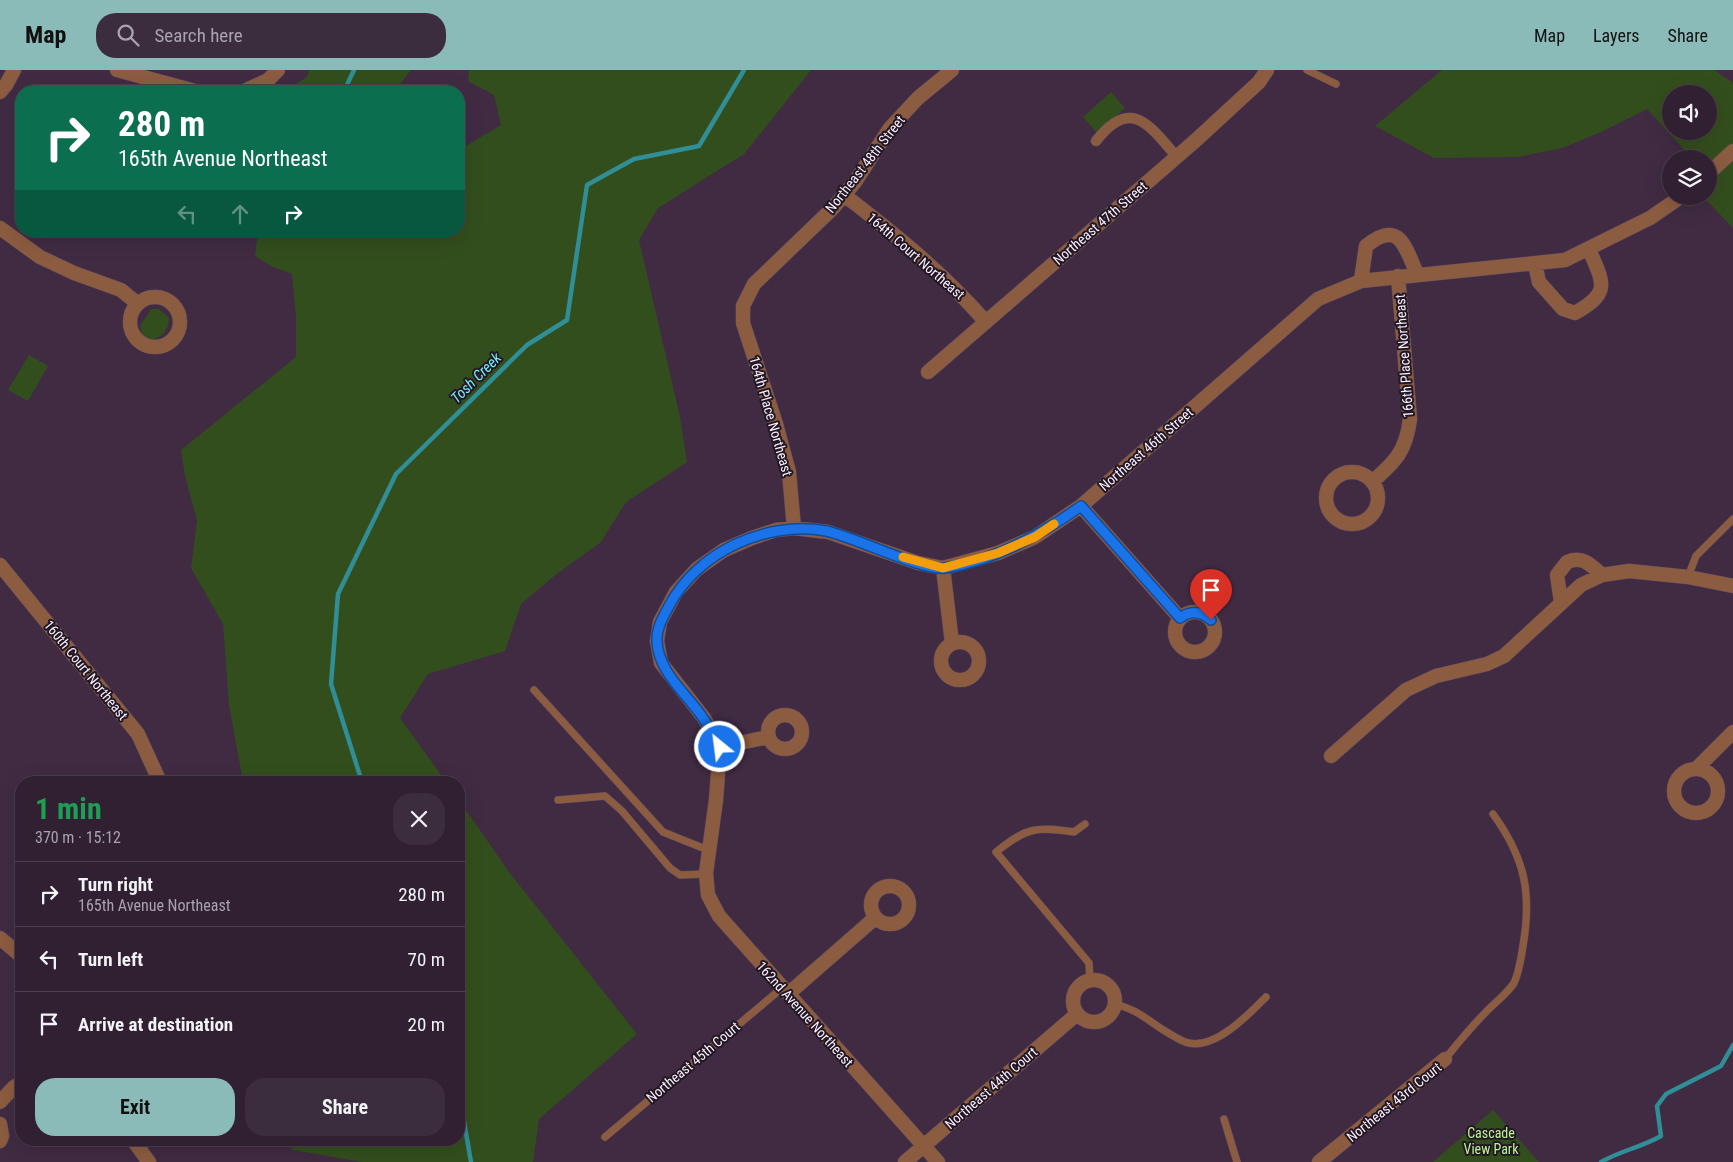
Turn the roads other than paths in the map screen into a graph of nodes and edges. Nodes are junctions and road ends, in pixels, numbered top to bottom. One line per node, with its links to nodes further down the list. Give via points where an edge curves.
1 (14, 70): 10 (street)
2 (117, 70): 8 (street)
3 (952, 70): 15 (street, Northeast 48th Street, via 918,98 890,128)
4 (1266, 70): 13 (street, Northeast 47th Street, via 1259,82)
5 (1307, 70): 7 (lane)
6 (273, 75): 9 (street)
7 (1336, 84)
8 (173, 85)
9 (255, 85)
10 (0, 92)
11 (1096, 141): 13 (street, via 1118,118 1133,117 1149,126)
12 (1733, 151): 14 (street)
13 (1177, 157): 25 (street, Northeast 47th Street)
14 (1717, 166)
15 (844, 195): 24 (street, Northeast 48th Street, via 754,284); 25 (street, 164th Court Northeast, via 948,280)
16 (1669, 205): 18 (street, Northeast 46th Street)
17 (2, 232): 23 (street, via 40,257 121,290)
18 (1589, 249): 19 (street, Northeast 46th Street, via 1565,260); 19 (street, via 1603,287 1575,314 1563,309 1539,282)
19 (1535, 264): 20 (street, Northeast 46th Street)
20 (1417, 274): 21 (street, Northeast 46th Street); 22 (street, via 1404,242 1393,235 1378,236 1366,246)
21 (1398, 276): 22 (street, Northeast 46th Street); 27 (street, 166th Place Northeast, via 1410,419 1408,440 1392,464)
22 (1361, 281): 28 (street, Northeast 46th Street, via 1318,299)
23 (138, 304)
24 (743, 306): 30 (street, 164th Place Northeast, via 743,323 788,472)
25 (985, 321): 26 (street, Northeast 47th Street)
26 (928, 372)
27 (1372, 482)
28 (1081, 506): 32 (street, Northeast 46th Street, via 1035,537 998,553); 37 (street)
29 (1733, 519): 34 (lane, via 1696,556)
30 (794, 528): 32 (street, Northeast 46th Street, via 828,532 918,563); 42 (street, Northeast 46th Street, via 776,530 724,550 697,569 676,592 660,622 657,641 662,663 704,718)
31 (0, 565): 45 (street, 160th Court Northeast, via 138,734)
32 (943, 568): 38 (street)
33 (1602, 575): 34 (street, via 1629,571); 36 (street, via 1581,585); 36 (street, via 1584,560 1566,562 1557,575)
34 (1688, 577): 35 (street)
35 (1733, 586)
36 (1561, 602): 43 (street, via 1504,656 1487,664 1436,676 1406,690)
37 (1180, 618)
38 (952, 643)
39 (534, 690): 49 (lane, via 663,832)
40 (1733, 732): 44 (street)
41 (768, 737): 42 (street)
42 (720, 747): 49 (street)
43 (1331, 756)
44 (1696, 769)
45 (157, 776)
46 (558, 800): 50 (lane, via 606,796 670,868 680,875)
47 (1493, 814): 59 (lane, via 1511,838 1528,896 1521,958 1514,984 1466,1033)
48 (1085, 824): 54 (lane, via 1074,832 1047,828 1019,834 996,852 1089,963)
49 (708, 850): 50 (street, 162nd Avenue Northeast)
50 (706, 874): 55 (street, 162nd Avenue Northeast, via 708,895 719,916)
51 (875, 918): 55 (street, Northeast 45th Court)
52 (0, 938): 53 (street)
53 (15, 951)
54 (1090, 980): 57 (street, via 1109,986); 58 (street, via 1074,993)
55 (785, 991): 64 (lane, Northeast 45th Court); 67 (street, 162nd Avenue Northeast)
56 (1266, 997): 57 (lane, via 1241,1021 1210,1042 1190,1044 1166,1032 1135,1009)
57 (1115, 1004): 58 (street, via 1109,1016 1097,1022)
58 (1077, 1014): 67 (street, Northeast 44th Court)
59 (1445, 1060): 72 (street, Northeast 43rd Court)
60 (15, 1088): 61 (street)
61 (0, 1102)
62 (1224, 1119): 71 (lane)
63 (0, 1124): 65 (street)
64 (605, 1137)
65 (0, 1141)
66 (137, 1146): 68 (street)
67 (924, 1146): 69 (street, Northeast 44th Court); 70 (street, 162nd Avenue Northeast)
68 (149, 1162)
69 (906, 1162)
70 (938, 1162)
71 (1237, 1162)
72 (1319, 1162)

